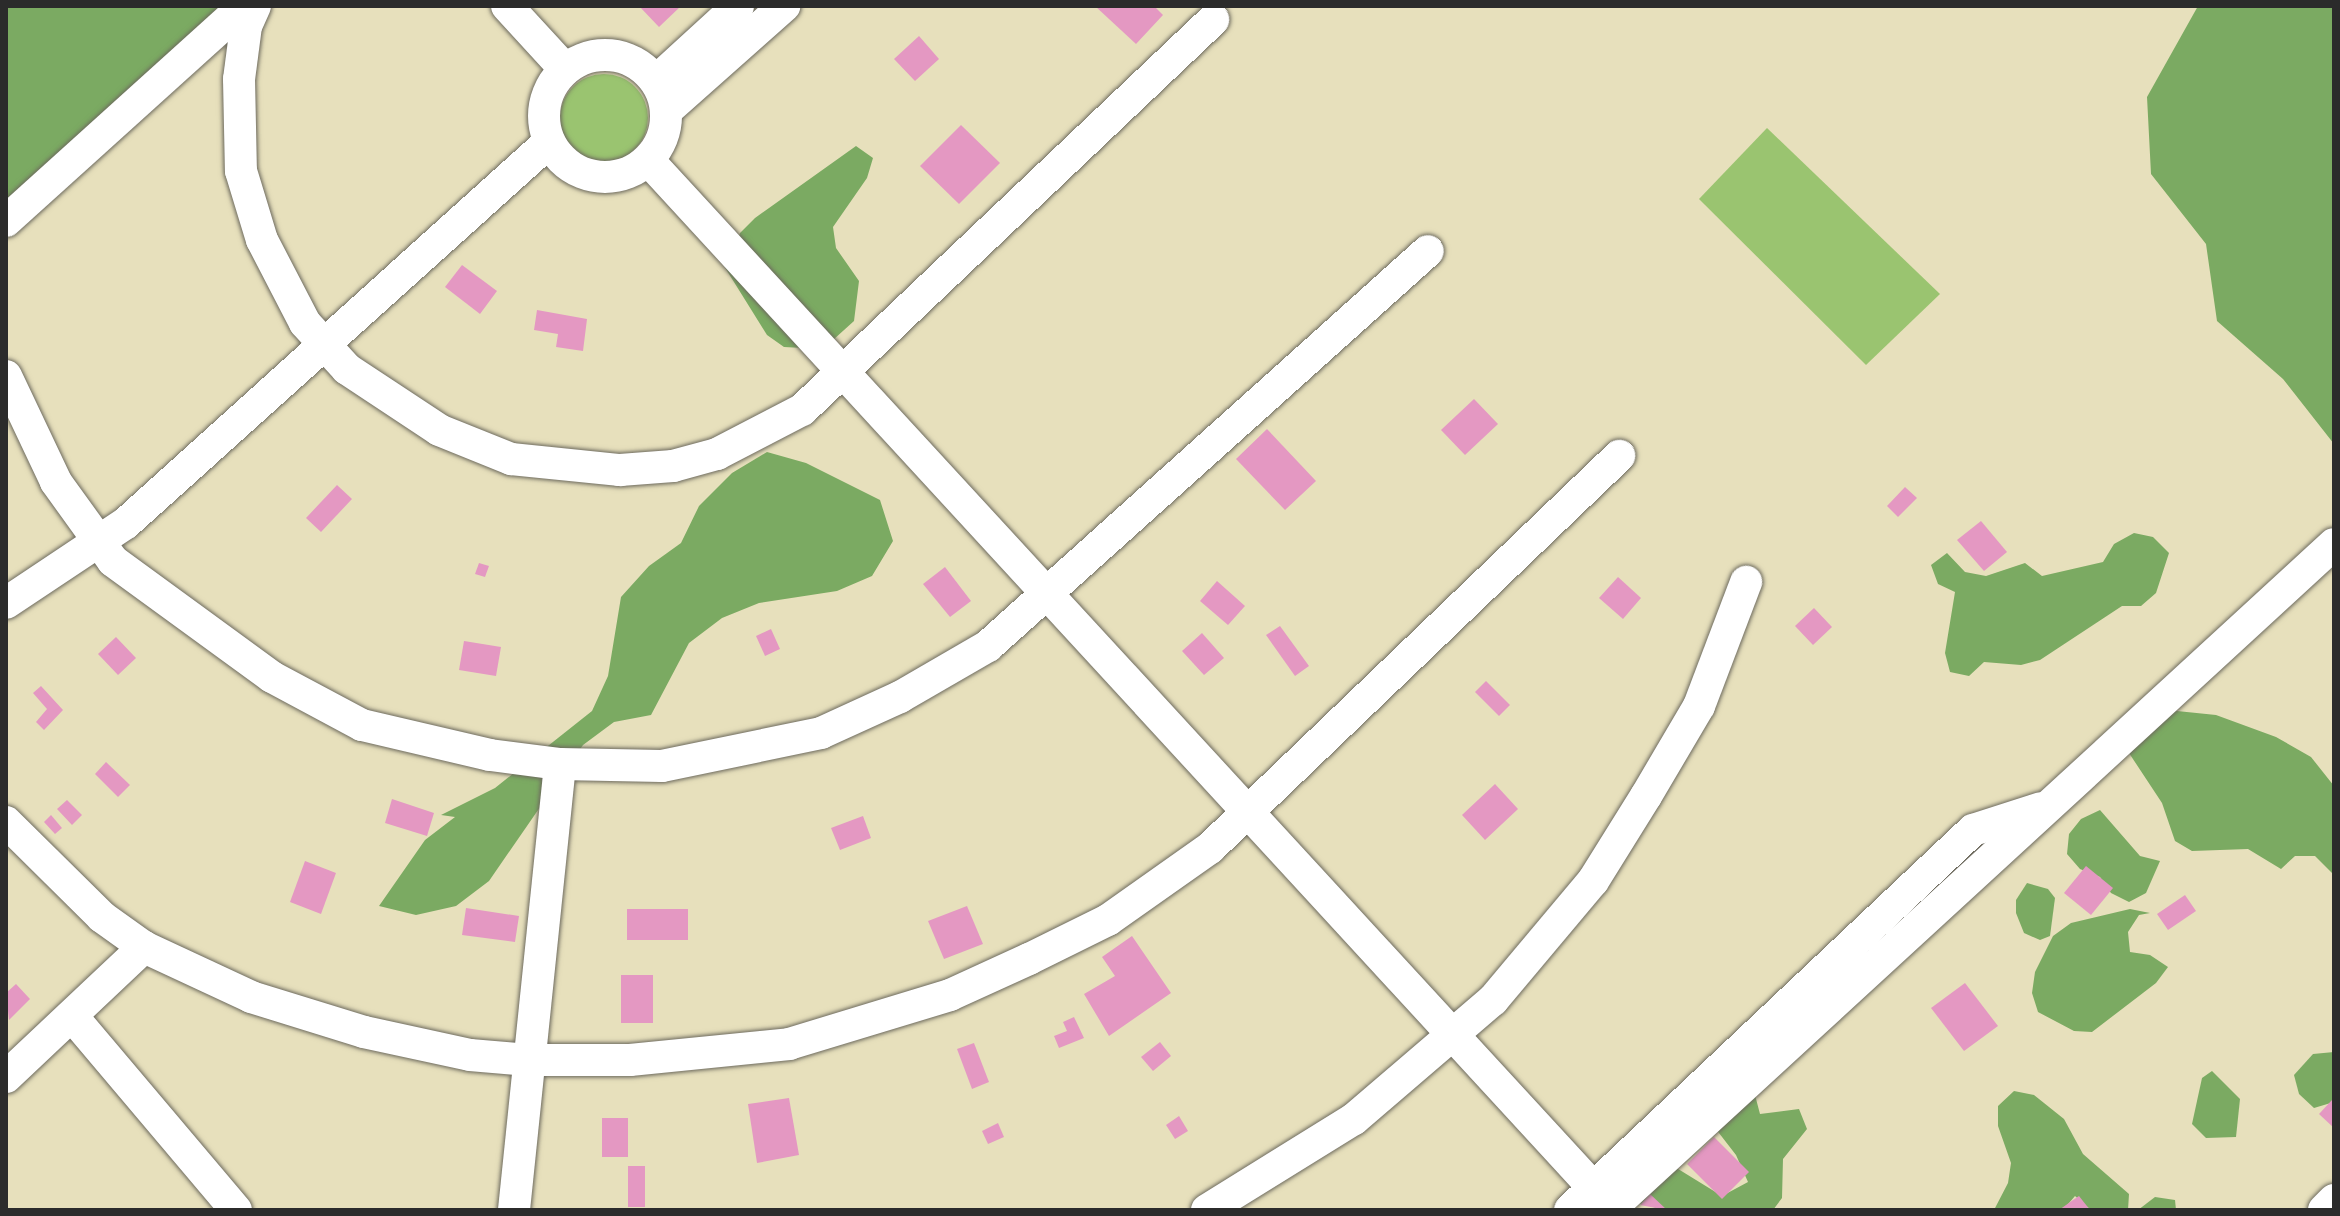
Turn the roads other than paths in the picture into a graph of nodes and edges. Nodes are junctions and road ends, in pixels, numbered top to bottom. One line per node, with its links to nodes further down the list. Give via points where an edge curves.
1 (244, 6): 11 (street)
2 (255, 6): 13 (street, via 246,26 239,79 241,171 281,280)
3 (507, 6): 7 (street)
4 (738, 6): 8 (street)
5 (784, 6): 8 (street)
6 (1213, 20): 14 (street)
7 (565, 69): 8 (street, via 603,55 641,66); 9 (street, via 545,103)
8 (661, 95): 10 (street, via 666,128)
9 (549, 142): 10 (street, via 559,158 594,177 613,178); 13 (street)
10 (649, 161): 14 (street)
11 (6, 221)
12 (1428, 251): 20 (street)
13 (323, 345): 14 (street, via 347,369 439,430 511,459 567,468 673,466 717,454 802,410); 17 (street)
14 (842, 373): 20 (street)
15 (6, 376): 17 (street, via 56,482)
16 (1619, 456): 23 (street)
17 (100, 543): 21 (street); 22 (street, via 167,604 272,677 362,725 490,755)
18 (2334, 544): 31 (street, via 2044,807 1973,830)
19 (1746, 582): 27 (street, via 1699,706 1593,881 1493,1000)
20 (1046, 594): 22 (street, via 988,646 821,733 662,766); 23 (street)
21 (6, 603)
22 (560, 764): 28 (street)
23 (1249, 815): 27 (street); 28 (street, via 1108,920 950,995 789,1044 710,1053)
24 (6, 822): 25 (street, via 102,917)
25 (144, 947): 26 (street); 28 (street, via 251,997 364,1032 470,1055)
26 (72, 1016): 29 (street); 32 (street)
27 (1454, 1037): 31 (street); 34 (street, via 1354,1119)
28 (529, 1060): 33 (street)
29 (6, 1077)
30 (2334, 1200): 36 (street)
31 (1605, 1202): 35 (street)
32 (236, 1210)
33 (514, 1210)
34 (1207, 1210)
35 (1570, 1210)
36 (2324, 1210)

